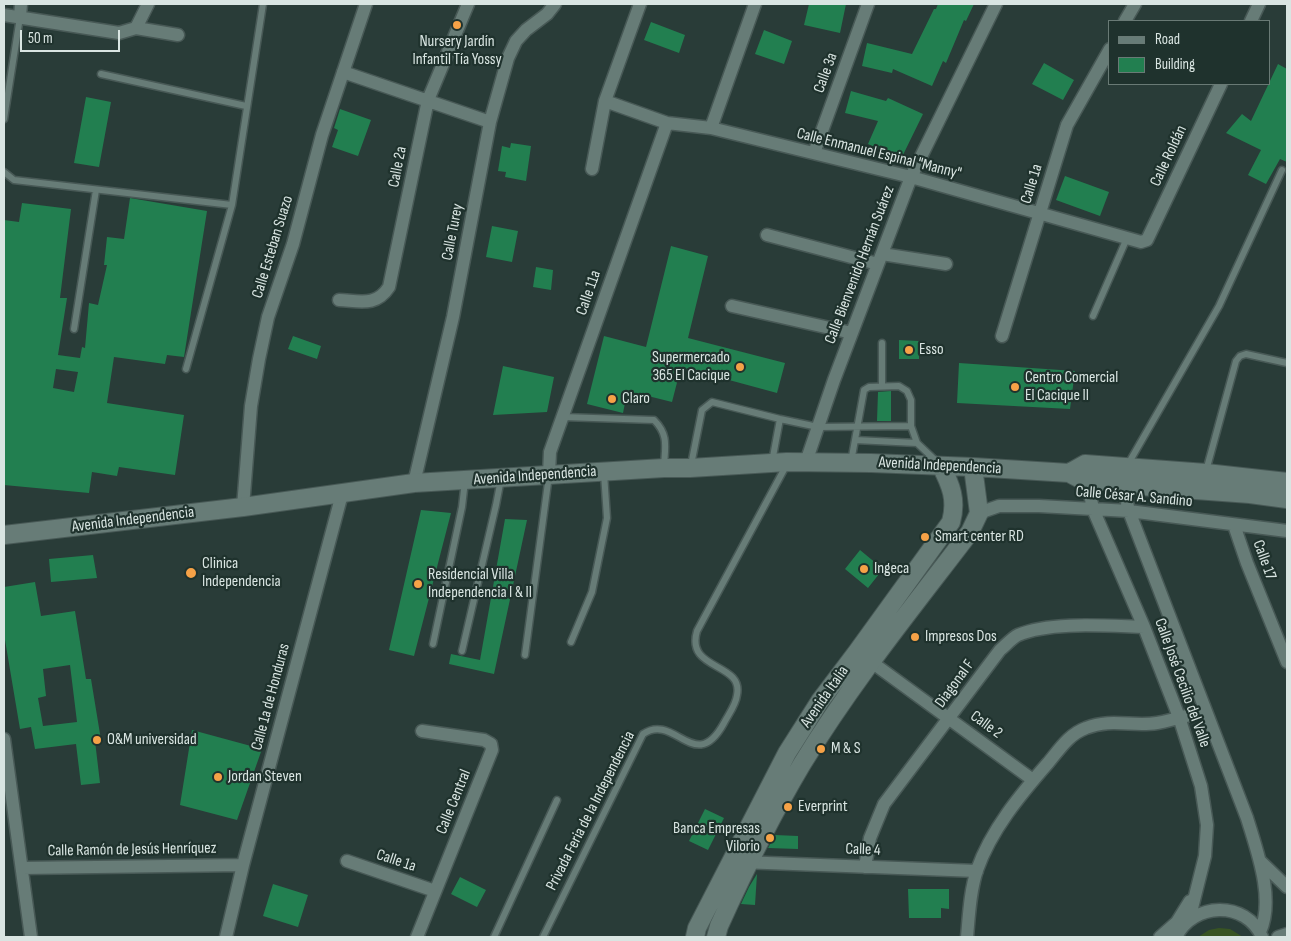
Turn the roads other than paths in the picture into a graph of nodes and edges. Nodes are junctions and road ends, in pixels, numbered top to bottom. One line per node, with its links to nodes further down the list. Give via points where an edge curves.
1 (21, 4): 14 (street)
2 (148, 4): 17 (street)
3 (263, 4): 25 (lane)
4 (366, 4): 20 (street, Calle Esteban Suazo)
5 (468, 4): 23 (street, Calle 2a)
6 (555, 4): 27 (street, Calle Turey, via 516,42 508,58)
7 (640, 4): 24 (street)
8 (755, 4): 29 (street)
9 (868, 4): 30 (street, Calle 3a)
10 (996, 4): 34 (street, Calle Bienvenido Hernán Suárez)
11 (1135, 4): 15 (street)
12 (1259, 4): 16 (street)
13 (4, 15): 14 (street)
14 (20, 17): 17 (street, via 119,33); 26 (lane)
15 (1126, 20)
16 (1251, 20)
17 (136, 28): 18 (street)
18 (178, 35)
19 (1108, 53): 37 (street, Calle 1a, via 1067,125)
20 (343, 72): 23 (street); 82 (street, Calle Esteban Suazo, via 264,334 251,406)
21 (101, 74): 25 (lane)
22 (1221, 85): 40 (street, Calle Roldán)
23 (428, 100): 27 (street); 43 (street, Calle 2a, via 389,287 371,302)
24 (604, 101): 28 (street, Calle Enmanuel Espinal "Manny"); 31 (street)
25 (246, 106): 36 (lane)
26 (4, 119)
27 (490, 122): 77 (street, Calle Turey, via 454,317)
28 (667, 123): 29 (street, Calle Enmanuel Espinal "Manny"); 53 (street, Calle 11a)
29 (711, 128): 30 (street, Calle Enmanuel Espinal "Manny")
30 (814, 154): 34 (street, Calle Enmanuel Espinal "Manny")
31 (592, 169)
32 (1282, 170): 65 (lane, via 1219,306)
33 (4, 172): 35 (lane, via 14,180)
34 (911, 177): 37 (street, Calle Enmanuel Espinal "Manny"); 41 (street, Calle Bienvenido Hernán Suárez)
35 (96, 190): 36 (lane); 46 (lane)
36 (232, 205): 51 (lane)
37 (1040, 215): 39 (street, Calle Enmanuel Espinal "Manny"); 48 (street, Calle 1a)
38 (767, 235): 41 (street)
39 (1127, 238): 40 (street, Calle Enmanuel Espinal "Manny"); 45 (lane)
40 (1144, 242)
41 (880, 259): 42 (street); 47 (street, Calle Bienvenido Hernán Suárez)
42 (946, 264)
43 (339, 300)
44 (732, 306): 47 (street)
45 (1093, 316)
46 (74, 329)
47 (852, 333): 57 (street, Calle Bienvenido Hernán Suárez)
48 (1002, 336)
49 (882, 343): 52 (lane)
50 (1287, 362): 71 (lane, via 1246,354 1236,361)
51 (186, 369)
52 (882, 386): 55 (lane, via 869,386 864,390); 56 (lane, via 899,386 907,391 911,400)
53 (563, 417): 67 (lane, via 654,420 665,435); 72 (street, Calle 11a, via 550,452)
54 (780, 419): 57 (lane); 61 (lane); 68 (lane, via 712,402 702,410)
55 (857, 426): 56 (lane); 57 (lane); 58 (lane)
56 (911, 426): 59 (lane)
57 (818, 427): 60 (street, Calle Bienvenido Hernán Suárez)
58 (855, 440): 59 (lane); 62 (lane)
59 (917, 442): 64 (lane)
60 (806, 462): 61 (main road, Avenida Independencia); 62 (main road, Avenida Independencia)
61 (780, 463): 68 (main road, Avenida Independencia); 123 (lane, Privada Feria de la Independencia, via 694,640 701,656 733,677 737,686 734,704 717,735 702,745 657,728 643,734)
62 (851, 463): 64 (main road, Avenida Independencia)
63 (1085, 464): 65 (main road); 70 (main road); 75 (street, Calle José Cecilio del Valle)
64 (941, 466): 66 (main road, Avenida Independencia); 95 (main road, Avenida Italia, via 954,500 951,522)
65 (1124, 466): 71 (main road); 78 (street, Calle José Cecilio del Valle)
66 (973, 467): 70 (main road, Avenida Independencia); 85 (main road)
67 (664, 468): 68 (main road, Avenida Independencia); 69 (main road, Avenida Independencia)
68 (690, 468)
69 (604, 472): 72 (main road, Avenida Independencia); 91 (lane, via 607,518 592,592)
70 (1070, 473): 75 (main road, Avenida Independencia)
71 (1206, 473): 76 (main road); 79 (lane)
72 (549, 474): 73 (main road, Avenida Independencia); 94 (lane)
73 (501, 478): 74 (main road, Avenida Independencia); 93 (lane)
74 (465, 481): 77 (main road, Avenida Independencia); 92 (lane)
75 (1086, 482): 78 (main road, Avenida Independencia); 83 (street, Calle José Cecilio del Valle)
76 (1287, 482)
77 (414, 484): 80 (main road, Avenida Independencia)
78 (1123, 485): 79 (main road, Avenida Independencia); 84 (street, Calle José Cecilio del Valle)
79 (1204, 491): 81 (main road, Avenida Independencia)
80 (342, 494): 82 (main road, Avenida Independencia); 108 (street, Calle 1a de Honduras)
81 (1287, 499)
82 (244, 507): 88 (main road, Avenida Independencia)
83 (1093, 509): 84 (street, Calle César A. Sandino); 85 (street, Calle César A. Sandino, via 998,506); 89 (street, Calle José Cecilio del Valle)
84 (1130, 511): 86 (street, Calle César A. Sandino); 97 (street, Calle José Cecilio del Valle)
85 (979, 513): 95 (main road, Avenida Italia, via 970,532)
86 (1234, 524): 87 (street, Calle César A. Sandino); 90 (street, Calle 17, via 1247,563)
87 (1287, 531)
88 (4, 535)
89 (1144, 626): 98 (street, Calle José Cecilio del Valle); 99 (street, Diagonal F, via 1058,626 1016,636 1000,650)
90 (1282, 639): 96 (street, Calle 17)
91 (571, 642)
92 (433, 644)
93 (462, 651)
94 (525, 655)
95 (864, 657): 99 (street, Calle 2); 107 (main road, Avenida Italia, via 820,701 787,753)
96 (1287, 662)
97 (1205, 711): 98 (street); 105 (street, Calle José Cecilio del Valle, via 1247,818)
98 (1179, 717): 102 (street, via 1157,723 1120,722 1085,728 1071,736); 113 (street, Calle José Cecilio del Valle, via 1201,786 1207,825)
99 (950, 719): 102 (street, Calle 2); 109 (street, Diagonal F, via 884,804 870,838)
100 (422, 731): 114 (street, Calle Central, via 484,740 491,744 492,750)
101 (4, 739): 103 (street)
102 (1033, 780): 111 (street, via 1004,818)
103 (7, 785): 110 (street)
104 (557, 800): 122 (lane)
105 (1260, 861): 112 (street); 118 (street, Calle José Cecilio del Valle, via 1266,898)
106 (347, 862): 114 (street, Calle 1a)
107 (740, 862): 109 (street, Calle 4); 124 (main road, Avenida Italia, via 697,928); 125 (main road, Avenida Italia)
108 (243, 865): 110 (street, Calle Ramón de Jesús Henríquez); 120 (street, Calle 1a de Honduras)
109 (865, 866): 111 (street, Calle 4)
110 (22, 868): 119 (street)
111 (977, 870): 126 (street)
112 (1287, 887)
113 (1198, 888): 115 (street, Calle José Cecilio del Valle); 127 (street, via 1177,922)
114 (435, 890): 121 (street, Calle Central)
115 (1189, 920): 116 (street); 118 (street, via 1200,913 1227,910 1246,918)
116 (1178, 934): 128 (street)
117 (1287, 934): 129 (street)
118 (1261, 935)
119 (31, 937)
120 (226, 937)
121 (417, 937)
122 (494, 937)
123 (543, 937)
124 (695, 937)
125 (716, 937)
126 (967, 937)
127 (1160, 937)
128 (1164, 937)
129 (1278, 937)

